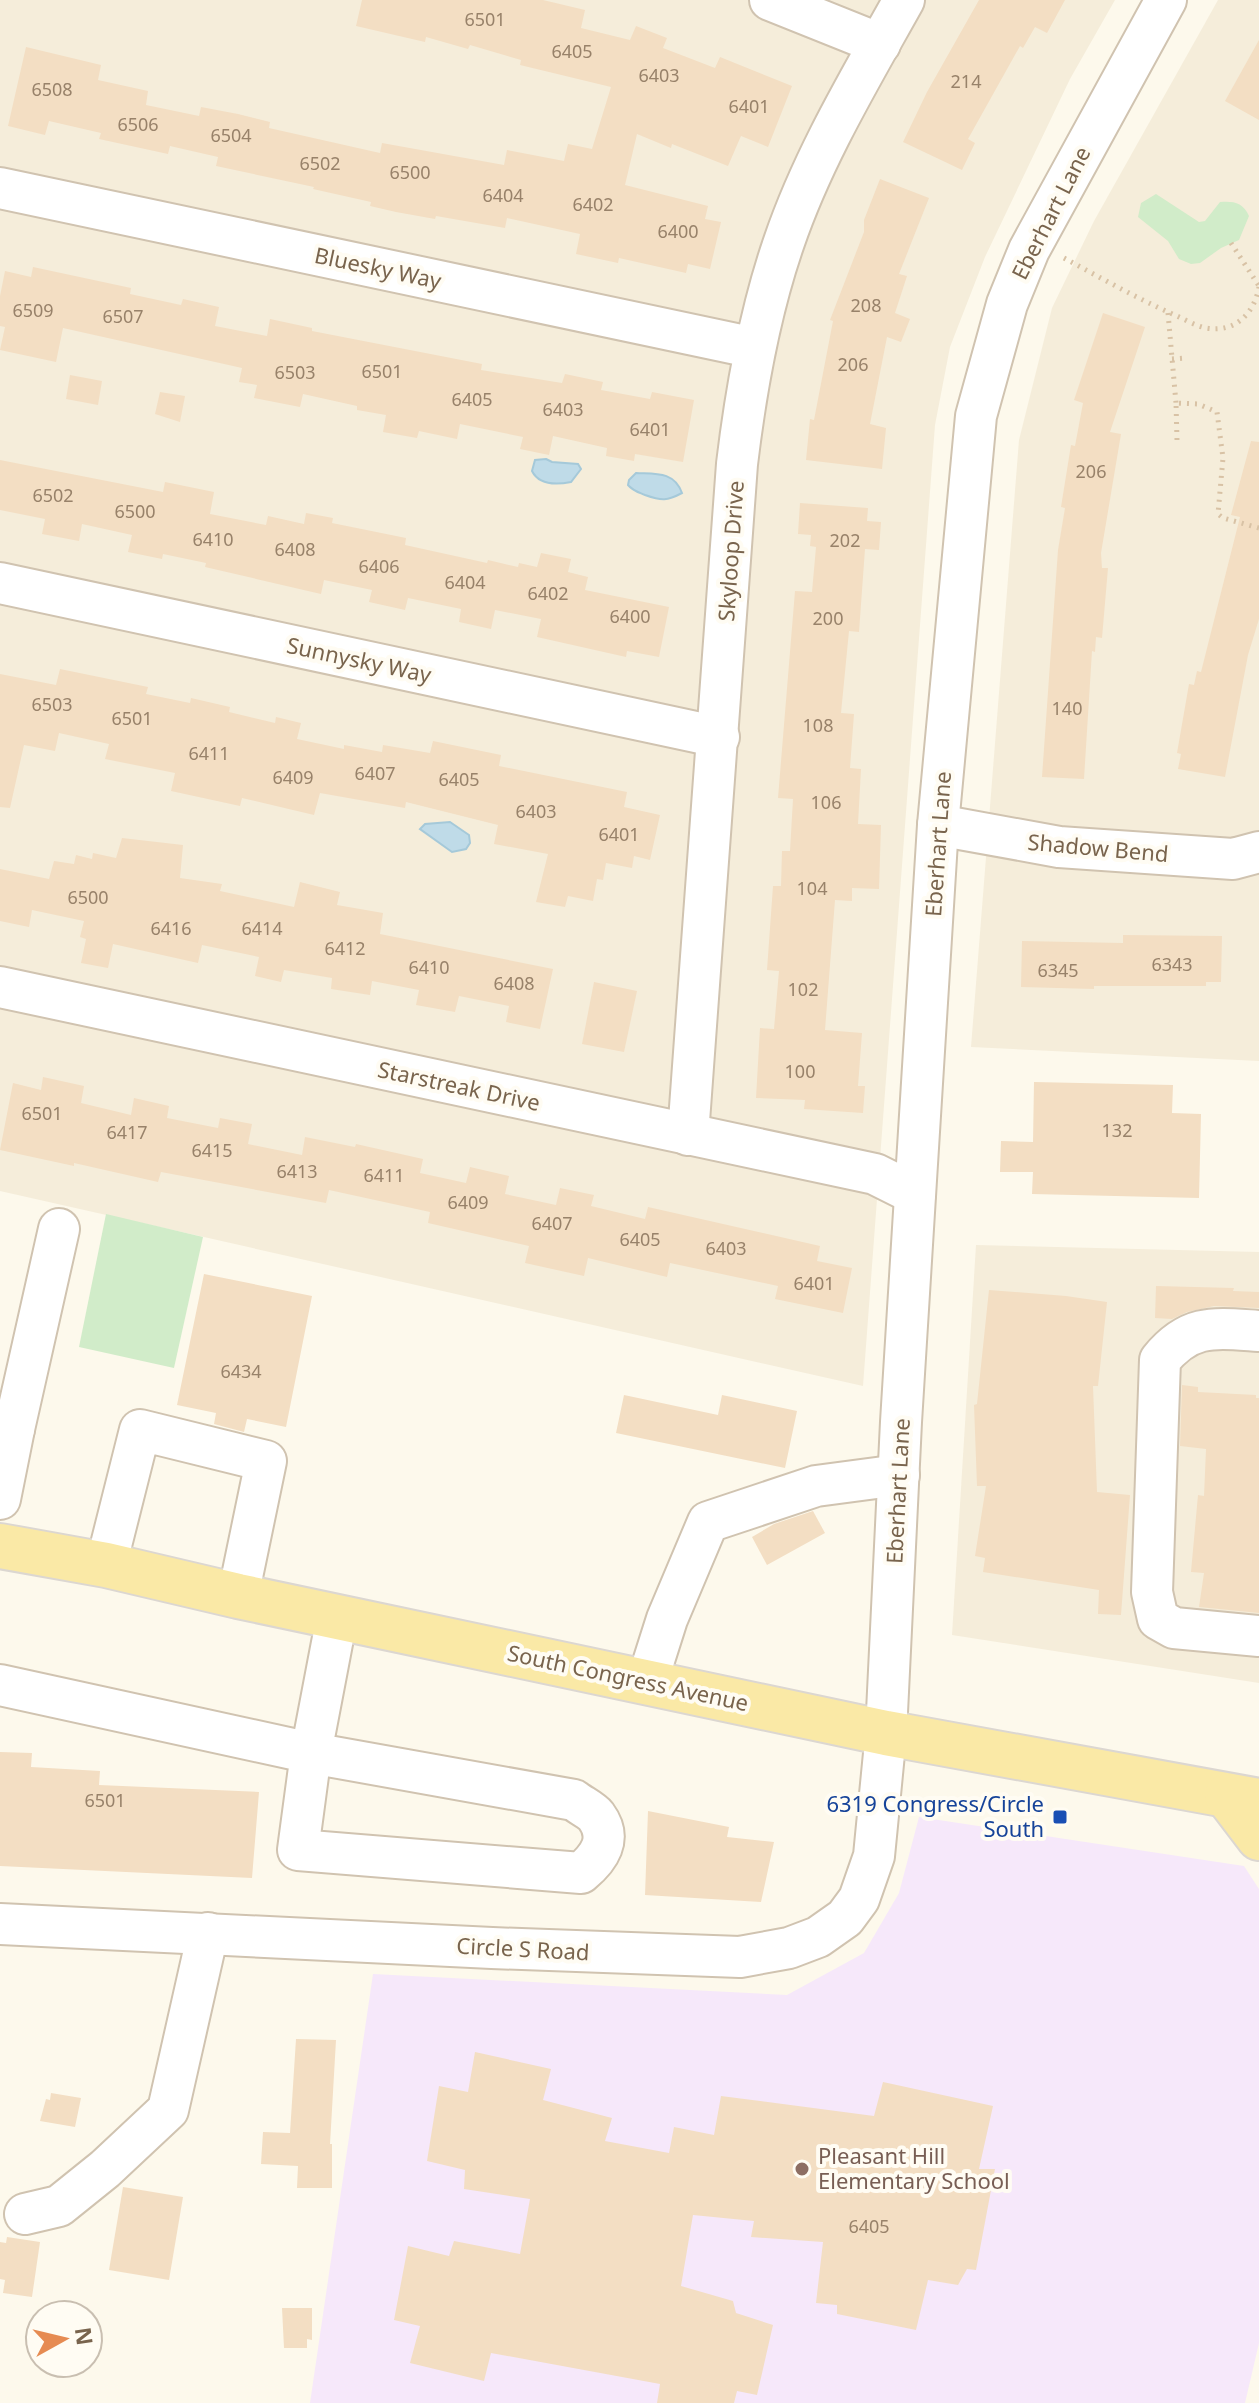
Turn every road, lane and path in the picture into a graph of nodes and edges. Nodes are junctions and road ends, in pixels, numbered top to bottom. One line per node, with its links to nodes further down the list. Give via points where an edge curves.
1 (770, 0): 4 (street)
2 (904, 0): 4 (street, Skyloop Drive)
3 (1166, 0): 18 (street, Eberhart Lane, via 1029,250 991,356 972,440)
4 (880, 44): 10 (street, Skyloop Drive, via 805,188)
5 (0, 188): 10 (street, Bluesky Way)
6 (1231, 243): 8 (path)
7 (1064, 258): 9 (path)
8 (1259, 287): 9 (path, via 1252,309 1229,327 1205,328)
9 (1167, 312): 12 (path)
10 (755, 348): 17 (street, Skyloop Drive, via 737,464)
11 (1186, 358): 12 (path)
12 (1172, 359): 13 (path)
13 (1176, 403): 14 (path); 15 (path, via 1217,412 1223,458 1218,514)
14 (1177, 440)
15 (1259, 528)
16 (0, 583): 17 (street, Sunnysky Way)
17 (719, 737): 21 (street, Skyloop Drive)
18 (938, 825): 19 (street, Shadow Bend, via 1059,847 1233,859); 22 (street, Eberhart Lane)
19 (1259, 852)
20 (0, 987): 21 (street, Starstreak Drive)
21 (688, 1135): 22 (street, Starstreak Drive, via 875,1174)
22 (915, 1194): 26 (street, Eberhart Lane)
23 (59, 1229): 25 (street)
24 (1259, 1331): 32 (street, via 1210,1327 1174,1344 1160,1360 1152,1592 1158,1619 1174,1628)
25 (7, 1427): 27 (street)
26 (899, 1475): 33 (street, via 816,1486 708,1522); 35 (street, Eberhart Lane)
27 (0, 1499)
28 (0, 1546): 29 (main road, South Congress Avenue)
29 (106, 1565): 30 (main road, South Congress Avenue); 30 (street, via 140,1430 266,1461)
30 (238, 1596): 31 (main road, South Congress Avenue)
31 (337, 1617): 33 (main road, South Congress Avenue); 36 (street)
32 (1259, 1636)
33 (647, 1682): 35 (main road, South Congress Avenue)
34 (0, 1685): 36 (street)
35 (886, 1733): 37 (main road, South Congress Avenue); 40 (street, Circle S Road, via 874,1856 859,1899 845,1918 818,1937 789,1948 740,1957 682,1956)
36 (311, 1753): 36 (street, via 574,1800 595,1815 603,1836 599,1858 581,1873 298,1850)
37 (1243, 1799): 38 (main road)
38 (1259, 1838)
39 (0, 1924): 40 (street, Circle S Road)
40 (208, 1933): 41 (street, via 168,2110 59,2206)
41 (25, 2214)

